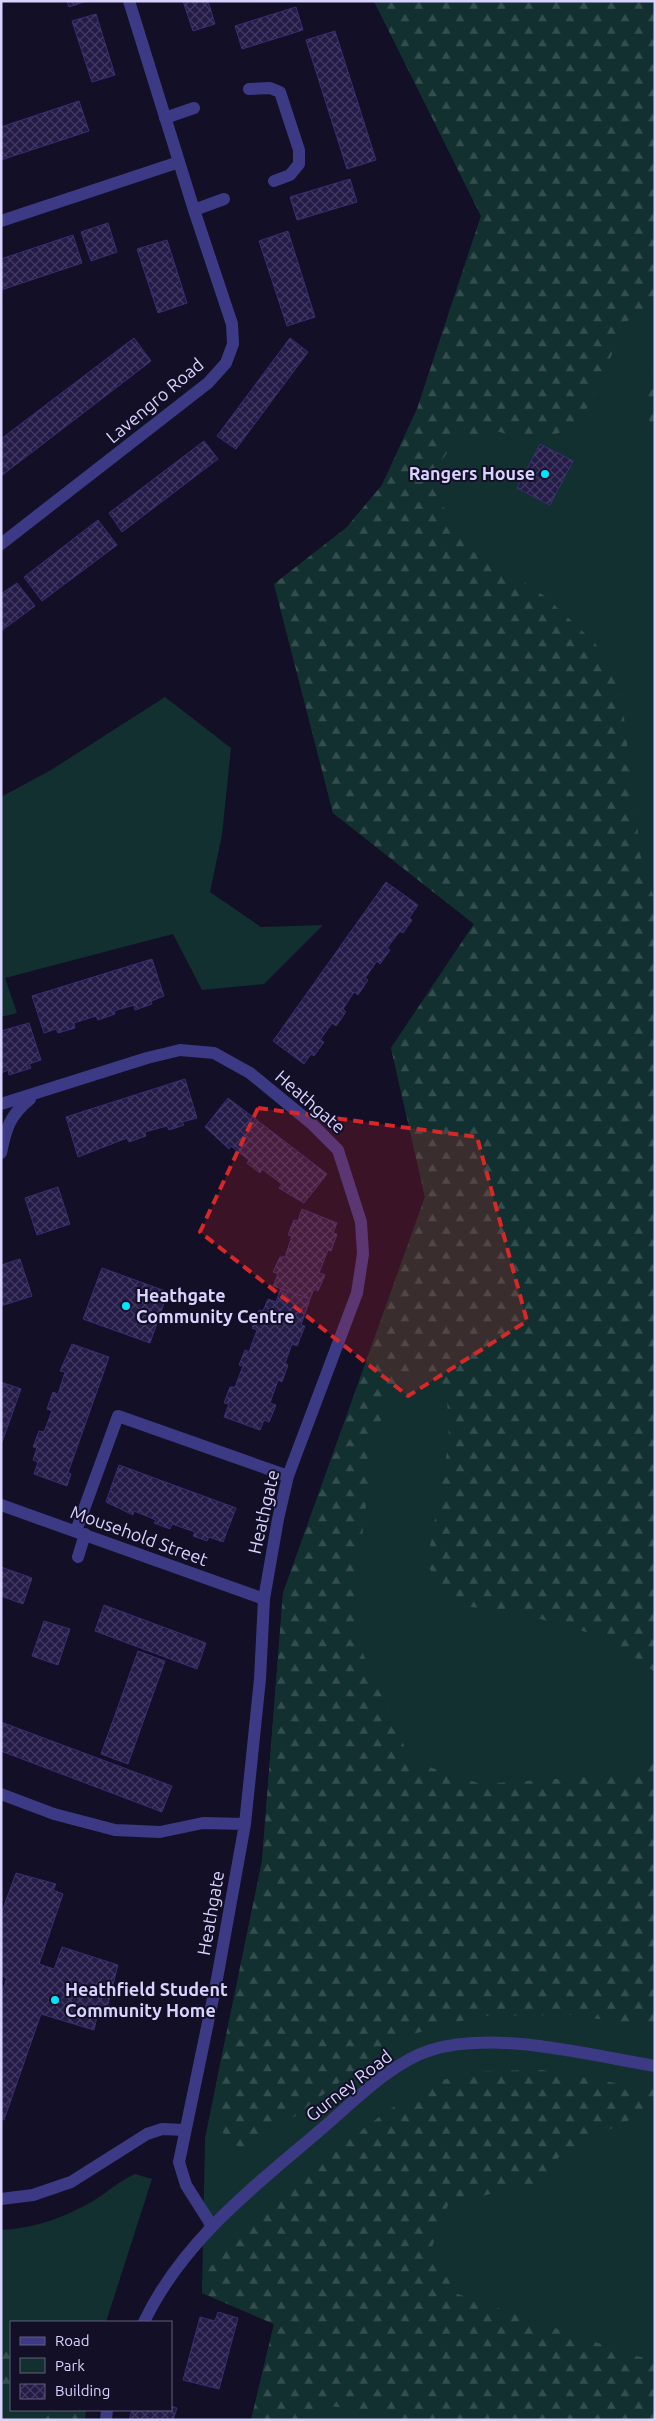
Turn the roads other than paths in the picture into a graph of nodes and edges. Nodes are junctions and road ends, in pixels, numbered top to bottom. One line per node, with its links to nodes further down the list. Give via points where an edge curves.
1 (129, 1): 4 (street, Lavengro Road)
2 (249, 89): 6 (street, via 270,88 280,92 298,150 299,164 290,175)
3 (194, 108): 4 (street)
4 (165, 118): 5 (street, Lavengro Road)
5 (179, 162): 8 (street, Lavengro Road); 9 (street)
6 (274, 180)
7 (224, 199): 8 (street)
8 (194, 210): 10 (street, Lavengro Road, via 232,324 233,344 226,363 208,383)
9 (1, 221)
10 (1, 544)
11 (34, 1095): 12 (street, Heathgate); 13 (street, Heathgate, via 15,1111 5,1132); 14 (street, Heathgate, via 180,1050 214,1053 250,1073 311,1123 338,1150 361,1222 363,1254 357,1293)
12 (1, 1104)
13 (1, 1153)
14 (288, 1476): 16 (street, via 118,1416); 18 (street, Heathgate)
15 (1, 1505): 16 (street, Mousehold Street)
16 (81, 1532): 17 (street); 18 (street, Mousehold Street)
17 (78, 1557)
18 (264, 1600): 20 (street, Heathgate, via 260,1679)
19 (1, 1794): 20 (street, via 54,1814 115,1830 160,1832 203,1823)
20 (245, 1824): 22 (street, Heathgate)
21 (655, 2066): 24 (street, Gurney Road, via 496,2043 430,2050 399,2066 350,2104)
22 (185, 2130): 23 (street, via 147,2134 71,2182 33,2195); 24 (street, Heathgate, via 179,2162 181,2174)
23 (1, 2199)
24 (212, 2226): 25 (street, Gurney Road, via 180,2263 154,2300)
25 (144, 2321)

